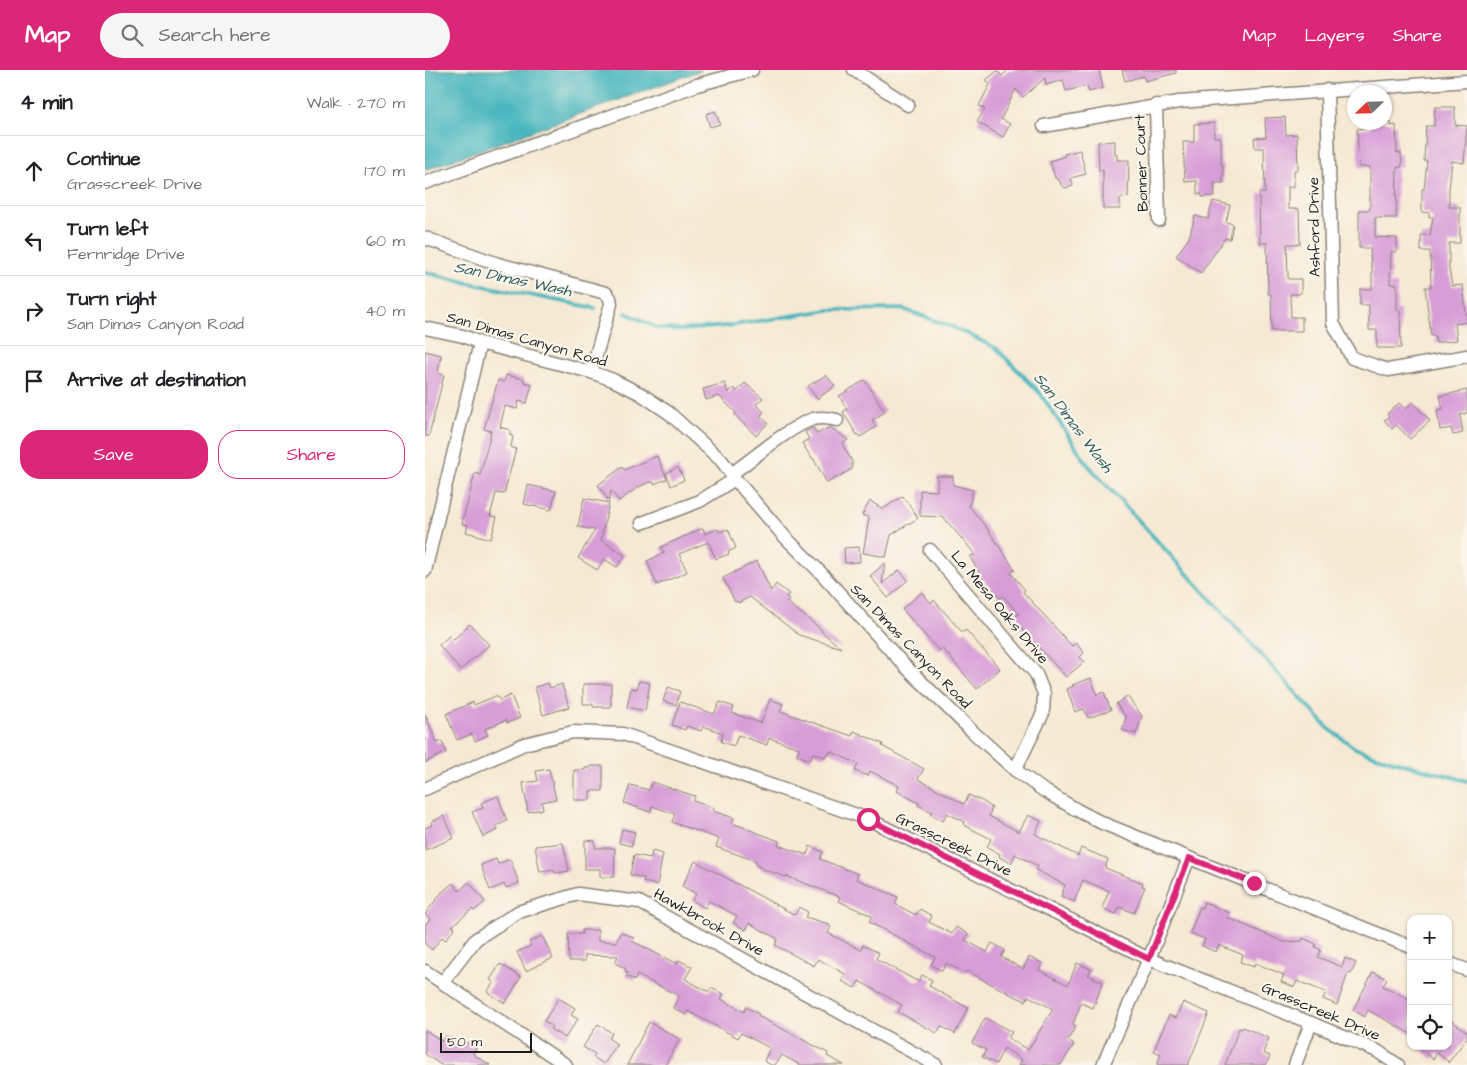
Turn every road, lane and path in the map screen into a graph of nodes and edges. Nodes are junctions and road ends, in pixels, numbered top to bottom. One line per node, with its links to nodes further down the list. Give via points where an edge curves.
1 (752, 70): 8 (street, via 697,84)
2 (854, 70): 5 (street)
3 (1467, 81): 4 (street)
4 (1327, 90): 6 (street); 13 (street, Ashford Drive, via 1333,323 1352,358 1388,370)
5 (908, 104)
6 (1156, 105): 7 (street); 9 (street, Bonner Court)
7 (1044, 126)
8 (425, 183)
9 (1159, 220)
10 (425, 238): 14 (street, via 498,264 605,293 611,304)
11 (425, 328): 12 (street, San Dimas Canyon Road)
12 (480, 343): 14 (street, San Dimas Canyon Road); 19 (street)
13 (1467, 356)
14 (591, 372): 16 (street, San Dimas Canyon Road, via 641,394 669,413 722,461)
15 (837, 420): 16 (street, via 814,419 797,427)
16 (733, 477): 17 (street, via 700,501); 20 (street, San Dimas Canyon Road, via 904,665)
17 (642, 523)
18 (931, 550): 20 (street, La Mesa Oaks Drive, via 1036,674 1044,694 1043,713)
19 (425, 571)
20 (1015, 770): 22 (street, San Dimas Canyon Road, via 1085,815)
21 (425, 790): 24 (street, Grasscreek Drive, via 524,744 573,732 623,734 868,819)
22 (1189, 858): 23 (street, San Dimas Canyon Road); 24 (street)
23 (1407, 945)
24 (1149, 959): 29 (street, Grasscreek Drive); 32 (street)
25 (1452, 964): 27 (street)
26 (425, 970): 28 (street)
27 (1467, 970)
28 (443, 982): 30 (street); 31 (street, Hawkbrook Drive, via 476,939 518,912 578,894 639,902)
29 (1311, 1023): 33 (street); 34 (street, Grasscreek Drive, via 1377,1051)
30 (566, 1065)
31 (936, 1065)
32 (1103, 1065)
33 (1295, 1065)
34 (1398, 1065)

